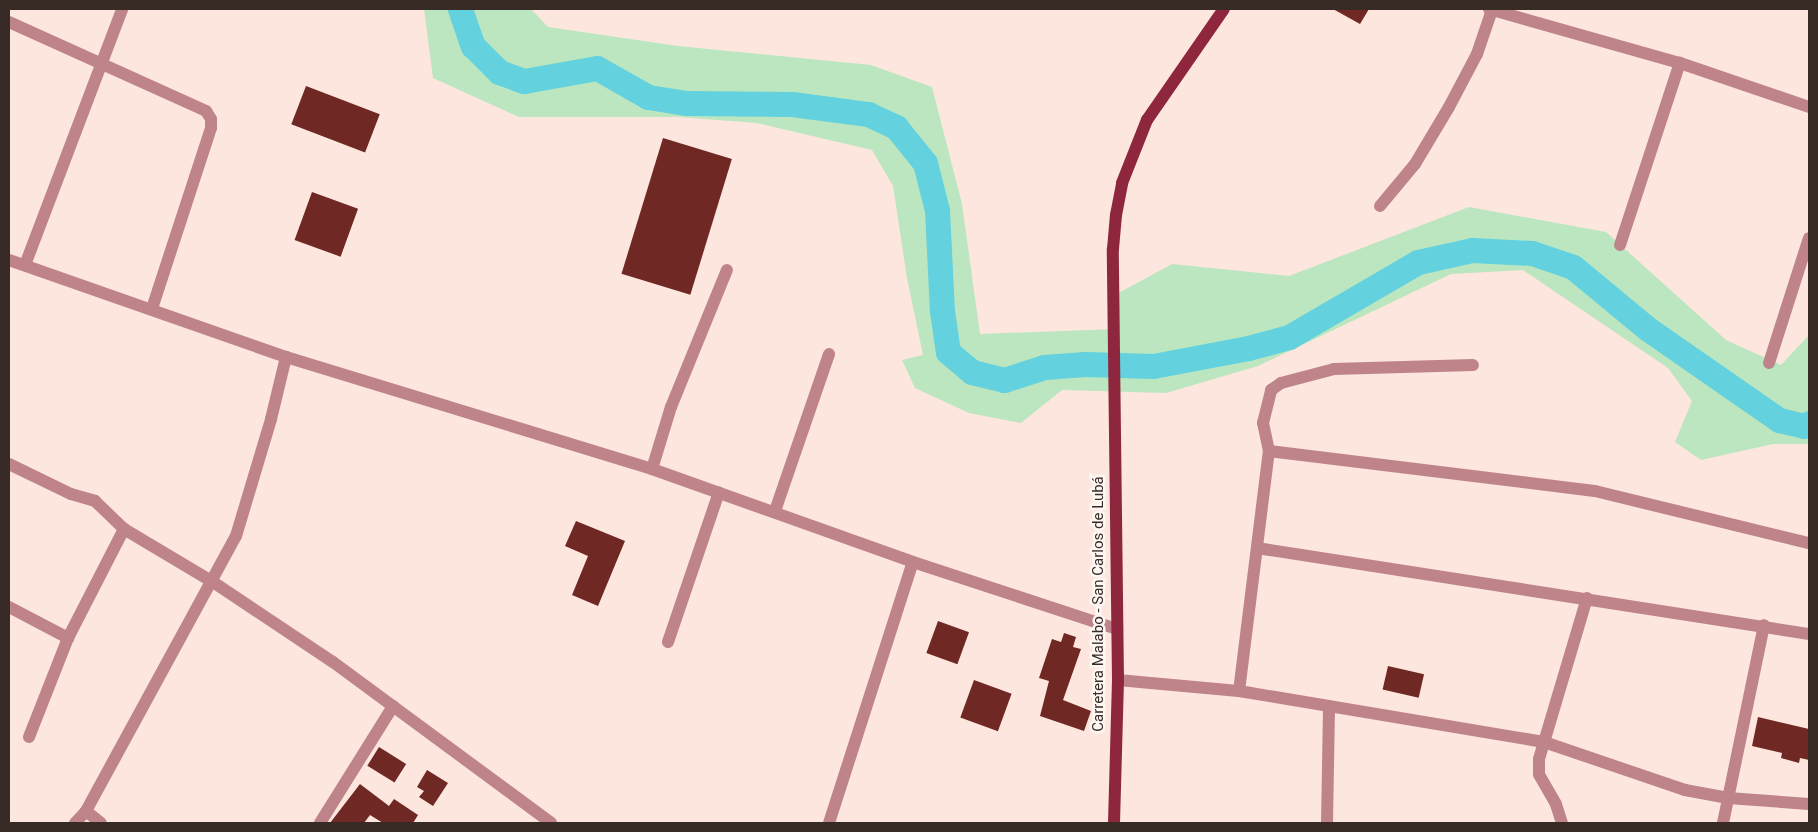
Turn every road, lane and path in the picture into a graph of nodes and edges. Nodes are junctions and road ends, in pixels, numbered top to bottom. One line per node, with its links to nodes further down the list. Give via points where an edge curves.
1 (122, 9): 5 (street)
2 (1224, 9): 32 (main road, Carretera Malabo - San Carlos de Lubá, via 1147,120 1122,183 1113,249)
3 (1490, 9): 6 (street); 8 (street, via 1476,54 1449,107 1415,164)
4 (9, 22): 5 (street)
5 (100, 62): 12 (street); 14 (street, via 206,111 211,119 211,128)
6 (1680, 63): 7 (street); 10 (street)
7 (1809, 108)
8 (1380, 206)
9 (1809, 238): 17 (street)
10 (1620, 245)
11 (9, 260): 12 (street)
12 (25, 266): 14 (street)
13 (728, 270): 21 (street, via 672,407)
14 (152, 309): 16 (street)
15 (829, 354): 23 (street)
16 (286, 357): 21 (street); 28 (street, via 272,419 236,536)
17 (1769, 363)
18 (1473, 365): 19 (street, via 1334,369 1281,382 1272,390 1266,403 1263,423)
19 (1269, 451): 25 (street, via 1595,491); 26 (street)
20 (9, 464): 24 (street, via 71,494 95,501)
21 (652, 469): 22 (street)
22 (719, 492): 23 (street); 35 (street)
23 (775, 511): 27 (street)
24 (124, 529): 28 (street); 34 (street)
25 (1809, 543)
26 (1257, 548): 29 (street); 37 (street)
27 (913, 562): 32 (street); 49 (street)
28 (213, 582): 38 (street); 44 (street)
29 (1587, 598): 31 (street); 41 (street)
30 (9, 606): 34 (street)
31 (1764, 625): 33 (street); 42 (street)
32 (1117, 629): 36 (main road, Carretera Malabo - San Carlos de Lubá)
33 (1809, 634)
34 (68, 638): 40 (street)
35 (668, 642)
36 (1118, 680): 37 (street); 50 (main road, Carretera Malabo - San Carlos de Lubá)
37 (1239, 691): 39 (street)
38 (393, 706): 47 (street); 48 (street)
39 (1329, 708): 41 (street); 51 (street)
40 (29, 737)
41 (1544, 742): 42 (street, via 1662,784); 52 (street, via 1539,774 1556,804)
42 (1728, 798): 43 (street); 53 (street)
43 (1809, 804)
44 (86, 811): 45 (street); 46 (street)
45 (76, 823)
46 (101, 823)
47 (320, 823)
48 (551, 823)
49 (829, 823)
50 (1114, 823)
51 (1327, 823)
52 (1562, 823)
53 (1723, 823)

